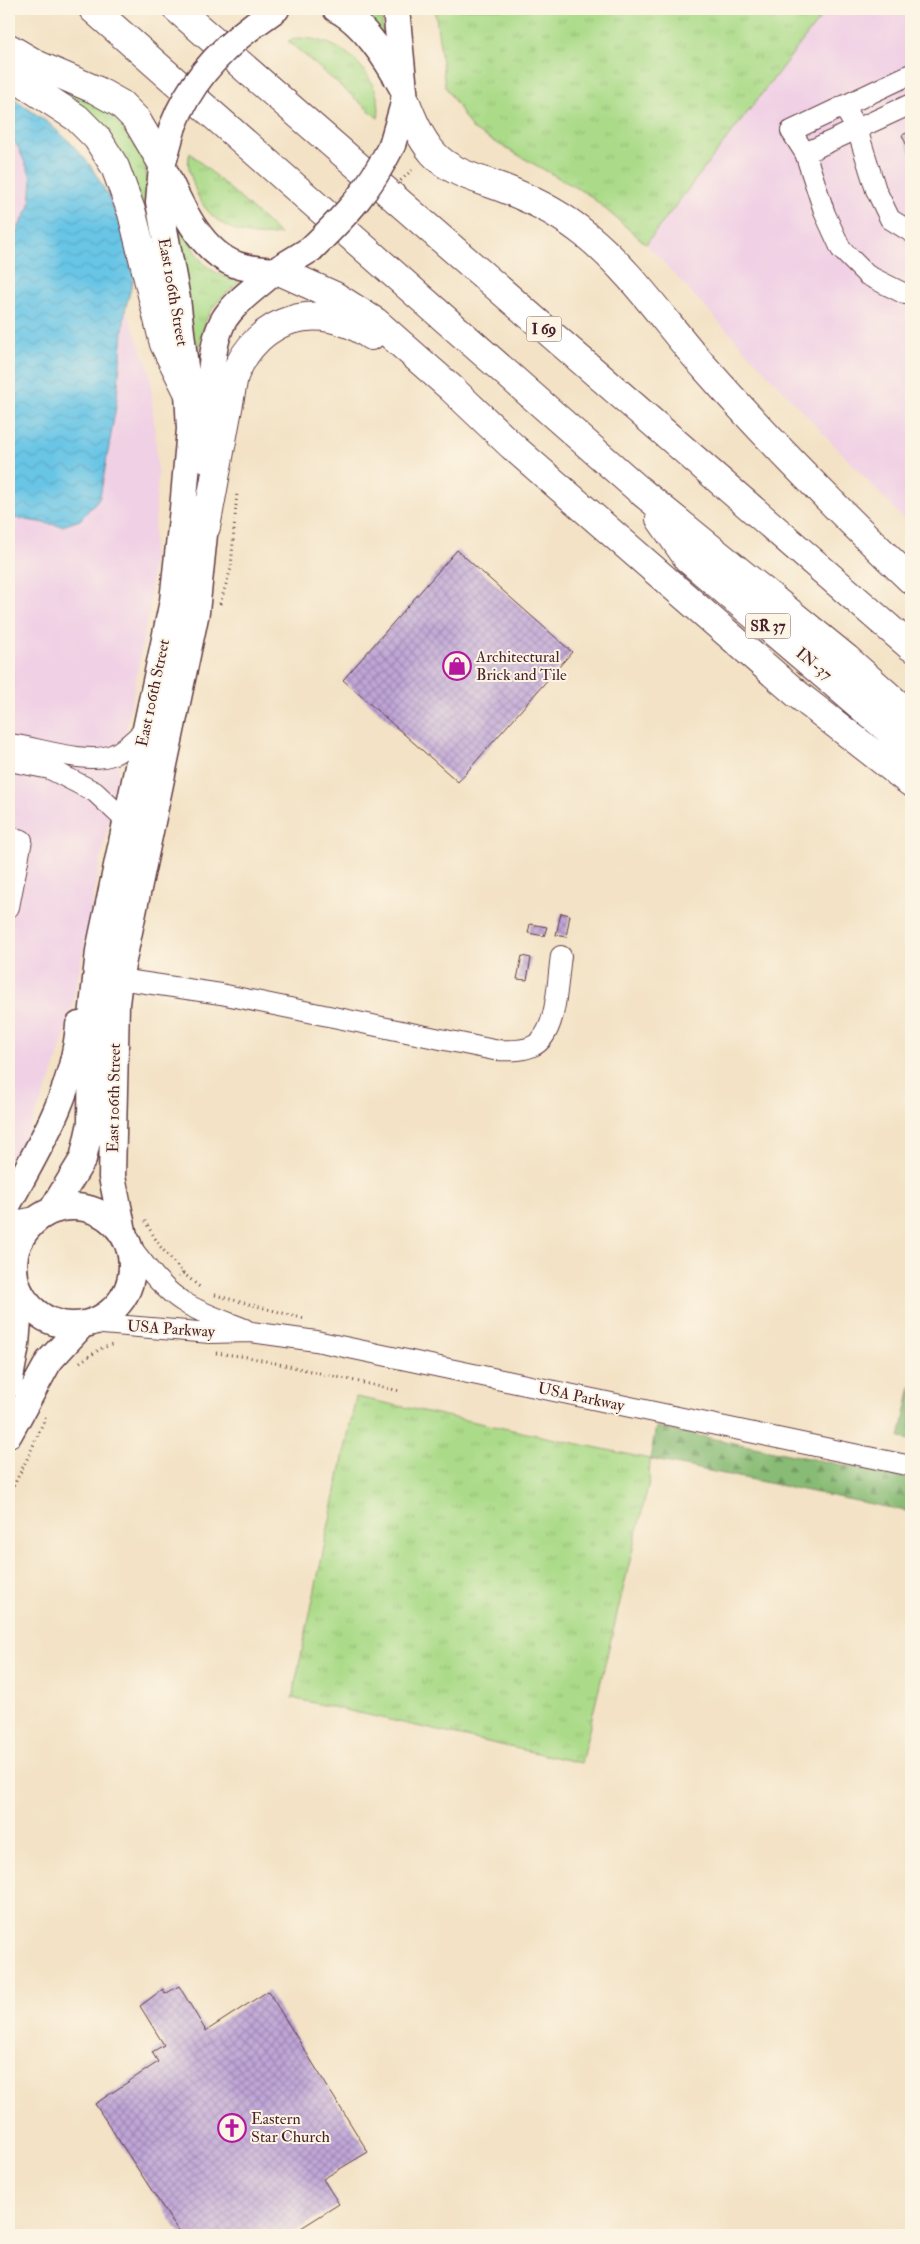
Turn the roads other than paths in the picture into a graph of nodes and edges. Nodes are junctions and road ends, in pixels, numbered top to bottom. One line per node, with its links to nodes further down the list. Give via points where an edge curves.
1 (93, 9): 20 (highway)
2 (178, 9): 23 (highway, I 69)
3 (276, 9): 14 (main road, East 106th Street, bridge, via 232,42 207,69 183,104)
4 (336, 9): 9 (main road, via 345,13 363,31 389,65)
5 (396, 9): 9 (main road)
6 (9, 48): 14 (highway, via 121,104 136,119)
7 (9, 74): 18 (highway, via 77,118 108,154 132,213 164,344)
8 (911, 74): 11 (street)
9 (405, 96): 16 (main road, East 106th Street, bridge, via 392,145 358,202 311,248); 22 (highway, via 420,133 440,159 456,170 511,191 552,212 603,250 634,281 757,427)
10 (911, 104): 12 (street)
11 (843, 106): 12 (street); 13 (street, via 791,131)
12 (856, 129): 13 (street); 15 (street, via 876,190 890,219)
13 (805, 153): 17 (street, via 825,214 841,249 867,275)
14 (162, 164): 16 (main road, via 192,221 219,255 237,265); 18 (main road, East 106th Street, via 158,202 177,299)
15 (911, 232)
16 (276, 270): 19 (highway, via 335,296 376,322); 21 (main road, East 106th Street, via 233,307 216,339 212,360)
17 (911, 295)
18 (188, 392): 25 (main road, East 106th Street, via 189,438 173,601)
19 (512, 446): 21 (highway, via 368,334 343,321 298,317 267,331 240,360 229,396); 29 (highway, via 797,694)
20 (638, 489): 24 (highway, via 846,658); 27 (highway, IN-37 / SR 37, via 688,559)
21 (206, 527): 35 (main road, East 106th Street, via 196,612)
22 (911, 580)
23 (911, 647)
24 (911, 716)
25 (146, 729): 26 (street, via 121,750 98,758); 30 (main road, East 106th Street)
26 (9, 744)
27 (911, 749)
28 (9, 761): 30 (street, via 50,768 95,792)
29 (911, 783)
30 (126, 821): 33 (main road, East 106th Street)
31 (9, 837): 32 (street, via 22,840)
32 (9, 907)
33 (99, 951): 36 (main road, via 82,980 77,1046 63,1098); 37 (main road, East 106th Street, via 92,1017 91,1123 81,1164)
34 (560, 956): 35 (street, via 550,1027 534,1046 519,1051 494,1050 221,994)
35 (119, 979): 39 (main road, East 106th Street, via 112,1177)
36 (9, 1202)
37 (46, 1213): 38 (street); 39 (main road, via 72,1206 93,1210 111,1220); 40 (main road, via 26,1230 16,1248)
38 (9, 1222)
39 (126, 1239): 41 (main road, via 132,1271 127,1290 108,1314); 42 (street, USA Parkway, via 176,1298)
40 (16, 1288): 41 (main road, via 33,1310 42,1316 62,1324); 43 (main road, via 16,1345)
41 (87, 1323): 42 (street, USA Parkway, via 210,1333); 44 (main road, via 49,1361)
42 (251, 1332): 45 (street, USA Parkway, via 325,1343)
43 (9, 1384)
44 (9, 1434)
45 (911, 1466)

